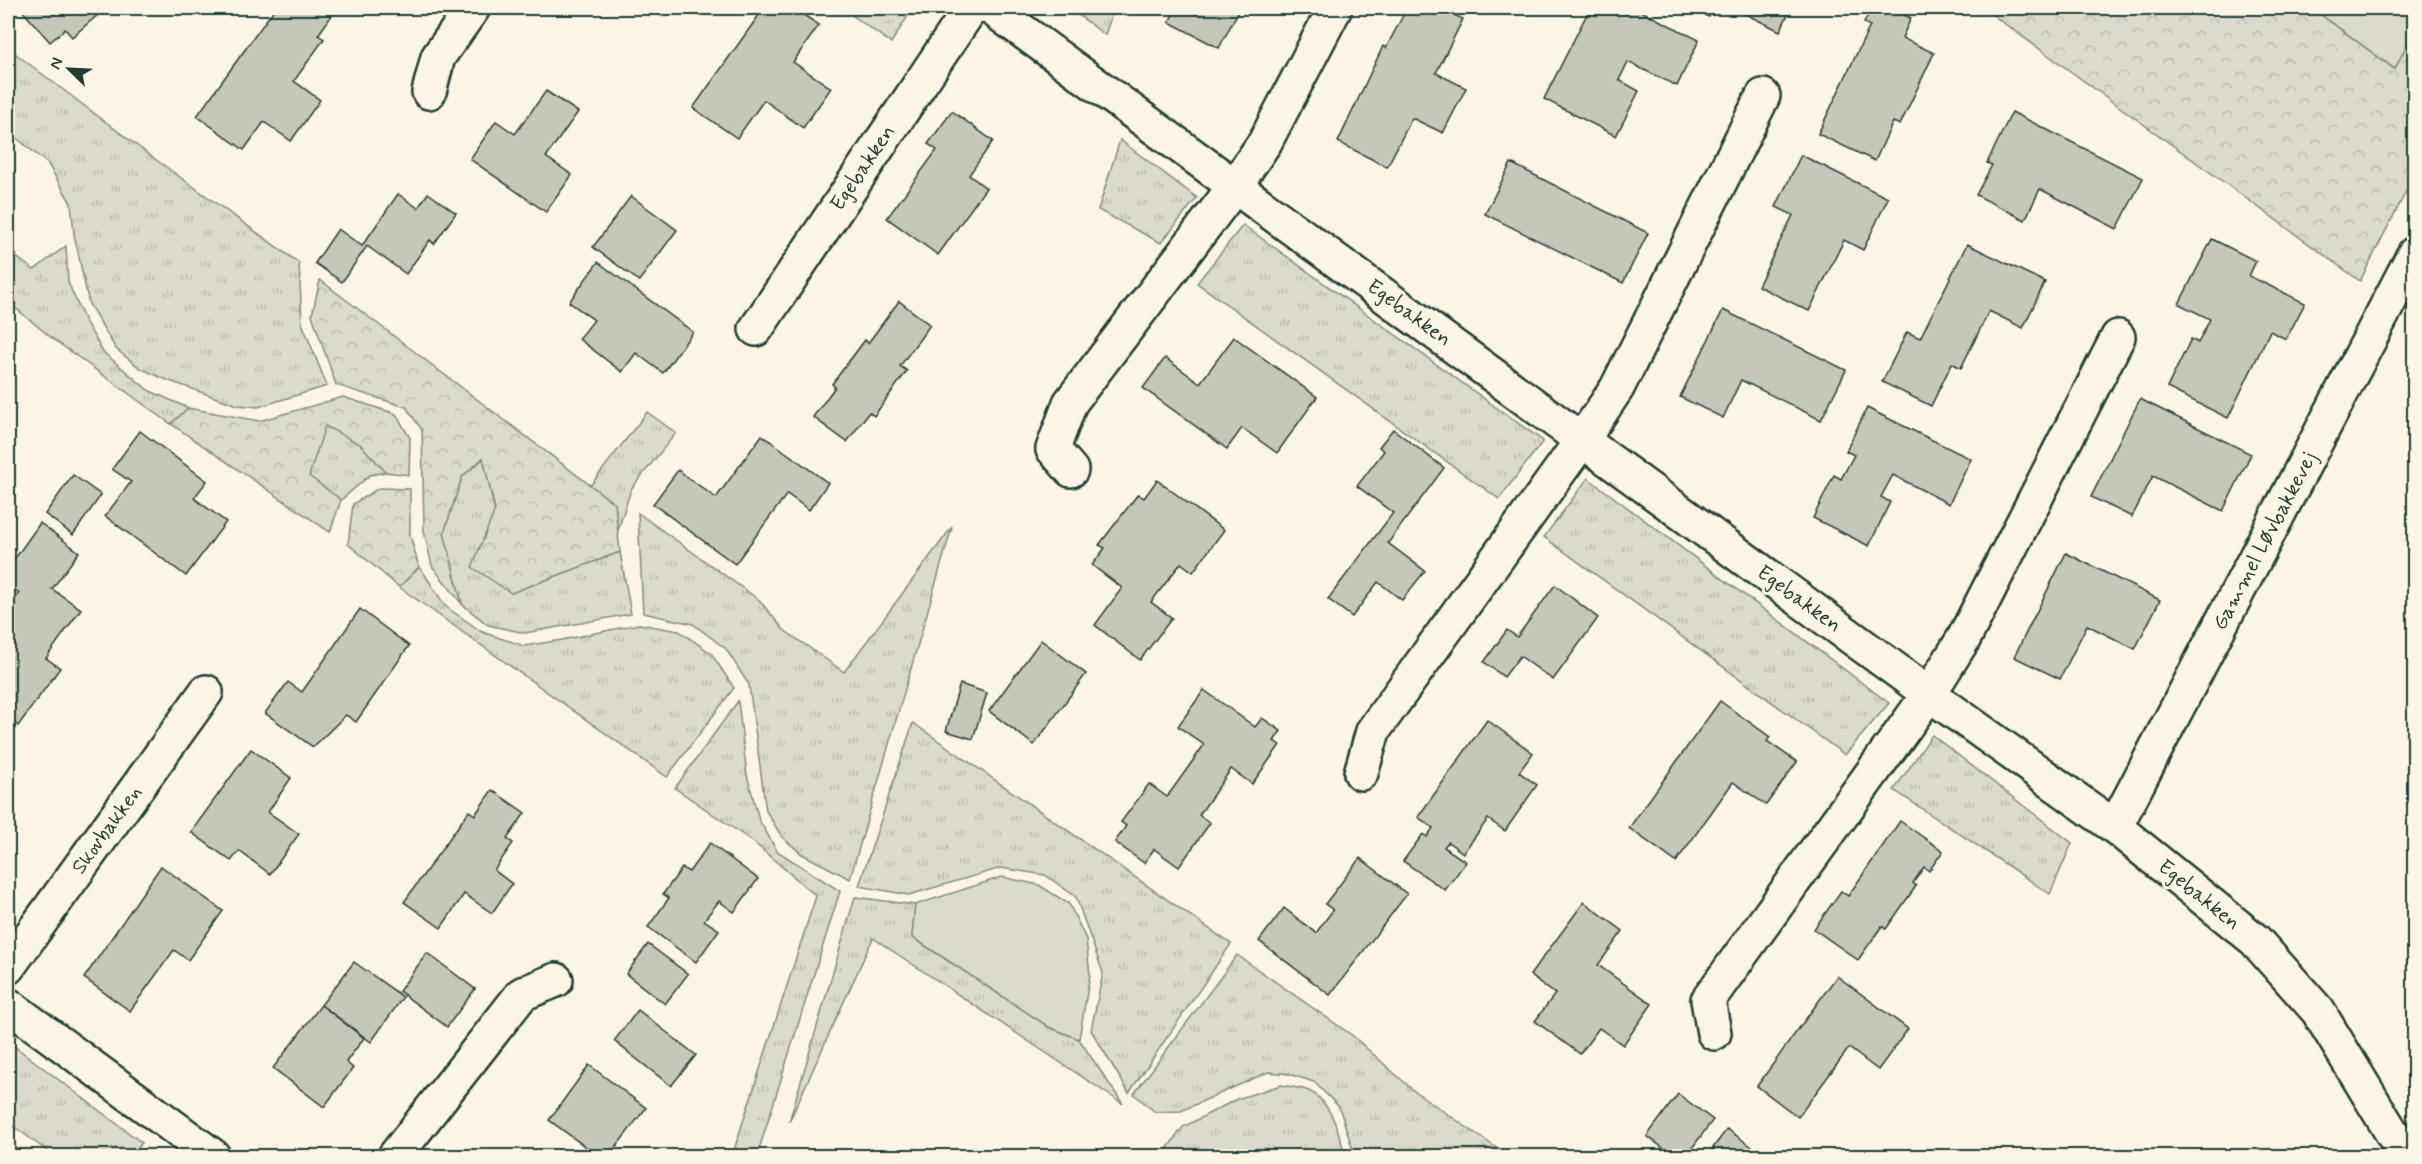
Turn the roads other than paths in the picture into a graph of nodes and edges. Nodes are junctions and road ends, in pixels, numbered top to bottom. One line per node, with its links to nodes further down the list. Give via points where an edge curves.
1 (473, 8): 5 (street, via 438,57)
2 (971, 8): 9 (street, Egebakken)
3 (991, 8): 7 (street, Egebakken)
4 (1335, 8): 7 (street, via 1265,142)
5 (429, 92)
6 (1763, 96): 11 (street, via 1617,388)
7 (1235, 186): 11 (street, Egebakken); 12 (street, via 1070,403 1053,449)
8 (2415, 254): 16 (street, Gammel Løvbakkevej)
9 (756, 329)
10 (2118, 337): 14 (street, via 1964,638)
11 (1582, 440): 14 (street, Egebakken); 15 (street, via 1372,731)
12 (1071, 470)
13 (206, 692): 17 (street, Skovbakken)
14 (1929, 694): 16 (street, Egebakken); 20 (street, via 1708,1000)
15 (1361, 773)
16 (2115, 827): 23 (street, Egebakken, via 2255,940 2318,1011)
17 (8, 967)
18 (556, 980): 22 (street, via 522,994)
19 (8, 1005): 21 (street)
20 (1714, 1033)
21 (198, 1152)
22 (395, 1156)
23 (2406, 1156)

